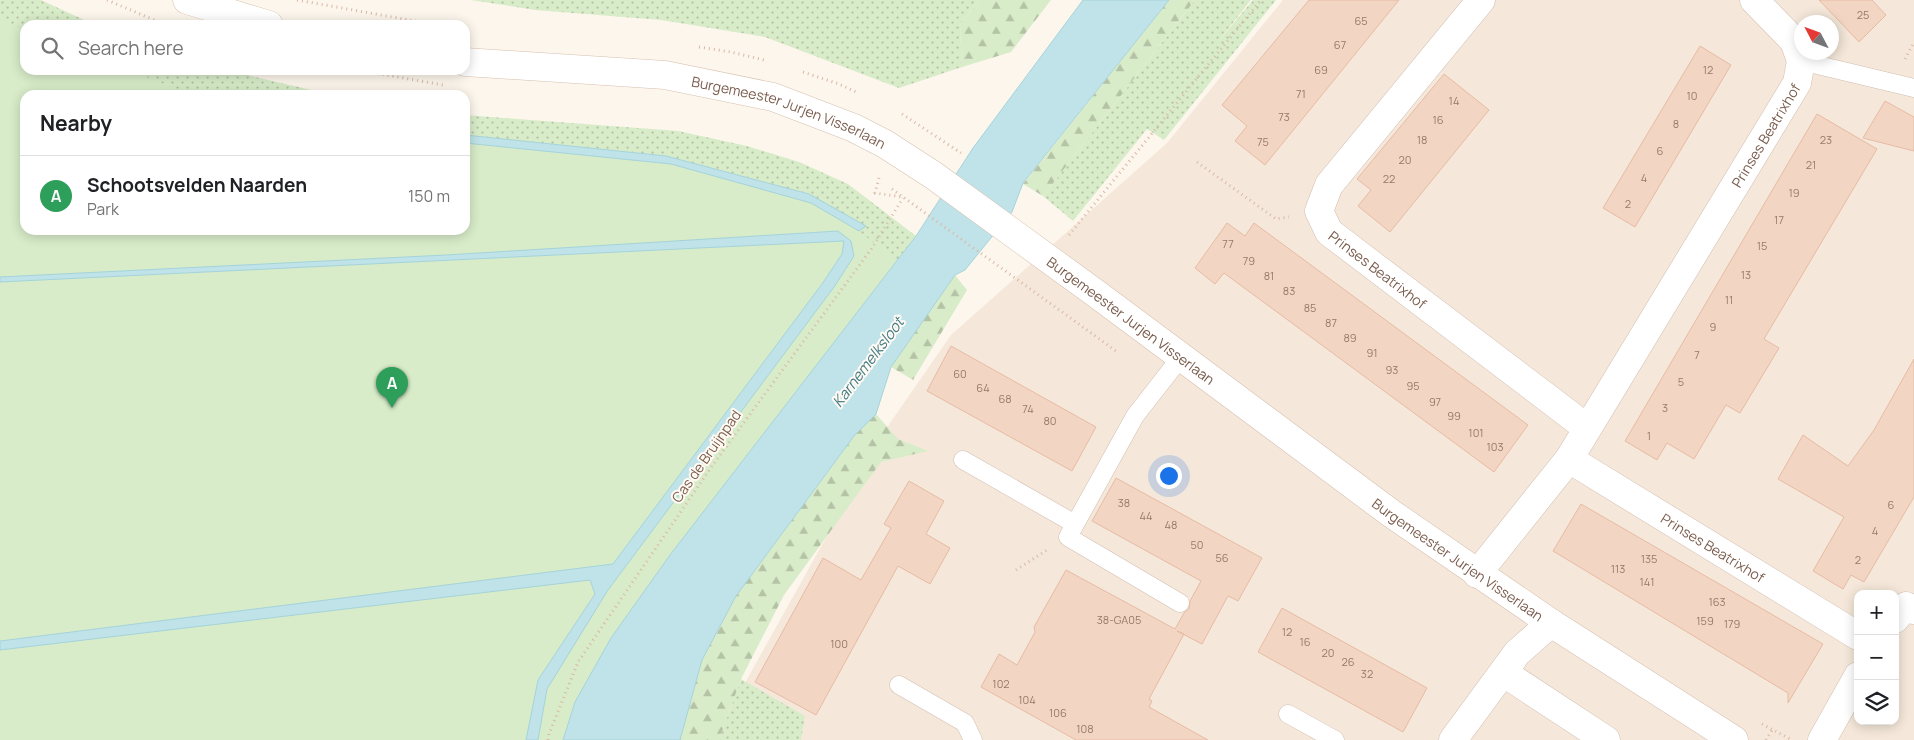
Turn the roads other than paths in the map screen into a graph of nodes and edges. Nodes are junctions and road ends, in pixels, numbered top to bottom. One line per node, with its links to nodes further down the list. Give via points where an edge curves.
1 (187, 0): 4 (street)
2 (1481, 0): 9 (street, Prinses Beatrixhof, via 1329,184 1319,211 1329,232)
3 (1754, 0): 5 (street, via 1794,41)
4 (253, 20)
5 (1801, 61): 7 (lane); 9 (street, Prinses Beatrixhof, via 1797,83)
6 (470, 62): 8 (street, Burgemeester Jurjen Visserlaan, via 665,75 773,98 854,128 933,175)
7 (1914, 88)
8 (1181, 357): 12 (lane, via 1135,416); 13 (street, Burgemeester Jurjen Visserlaan)
9 (1587, 428): 11 (street, Prinses Beatrixhof)
10 (963, 460): 12 (lane)
11 (1569, 460): 13 (street, Prinses Beatrixhof); 16 (street, Prinses Beatrixhof)
12 (1072, 531): 14 (lane)
13 (1477, 574): 15 (street, Burgemeester Jurjen Visserlaan)
14 (1180, 603)
15 (1551, 623): 17 (street, via 1517,653); 25 (street, Burgemeester Jurjen Visserlaan)
16 (1856, 635)
17 (1504, 673): 23 (street); 24 (street)
18 (1856, 680): 26 (street)
19 (899, 686): 21 (lane, via 965,723)
20 (1288, 714): 22 (lane)
21 (973, 740)
22 (1335, 740)
23 (1453, 740)
24 (1606, 740)
25 (1734, 740)
26 (1822, 740)

